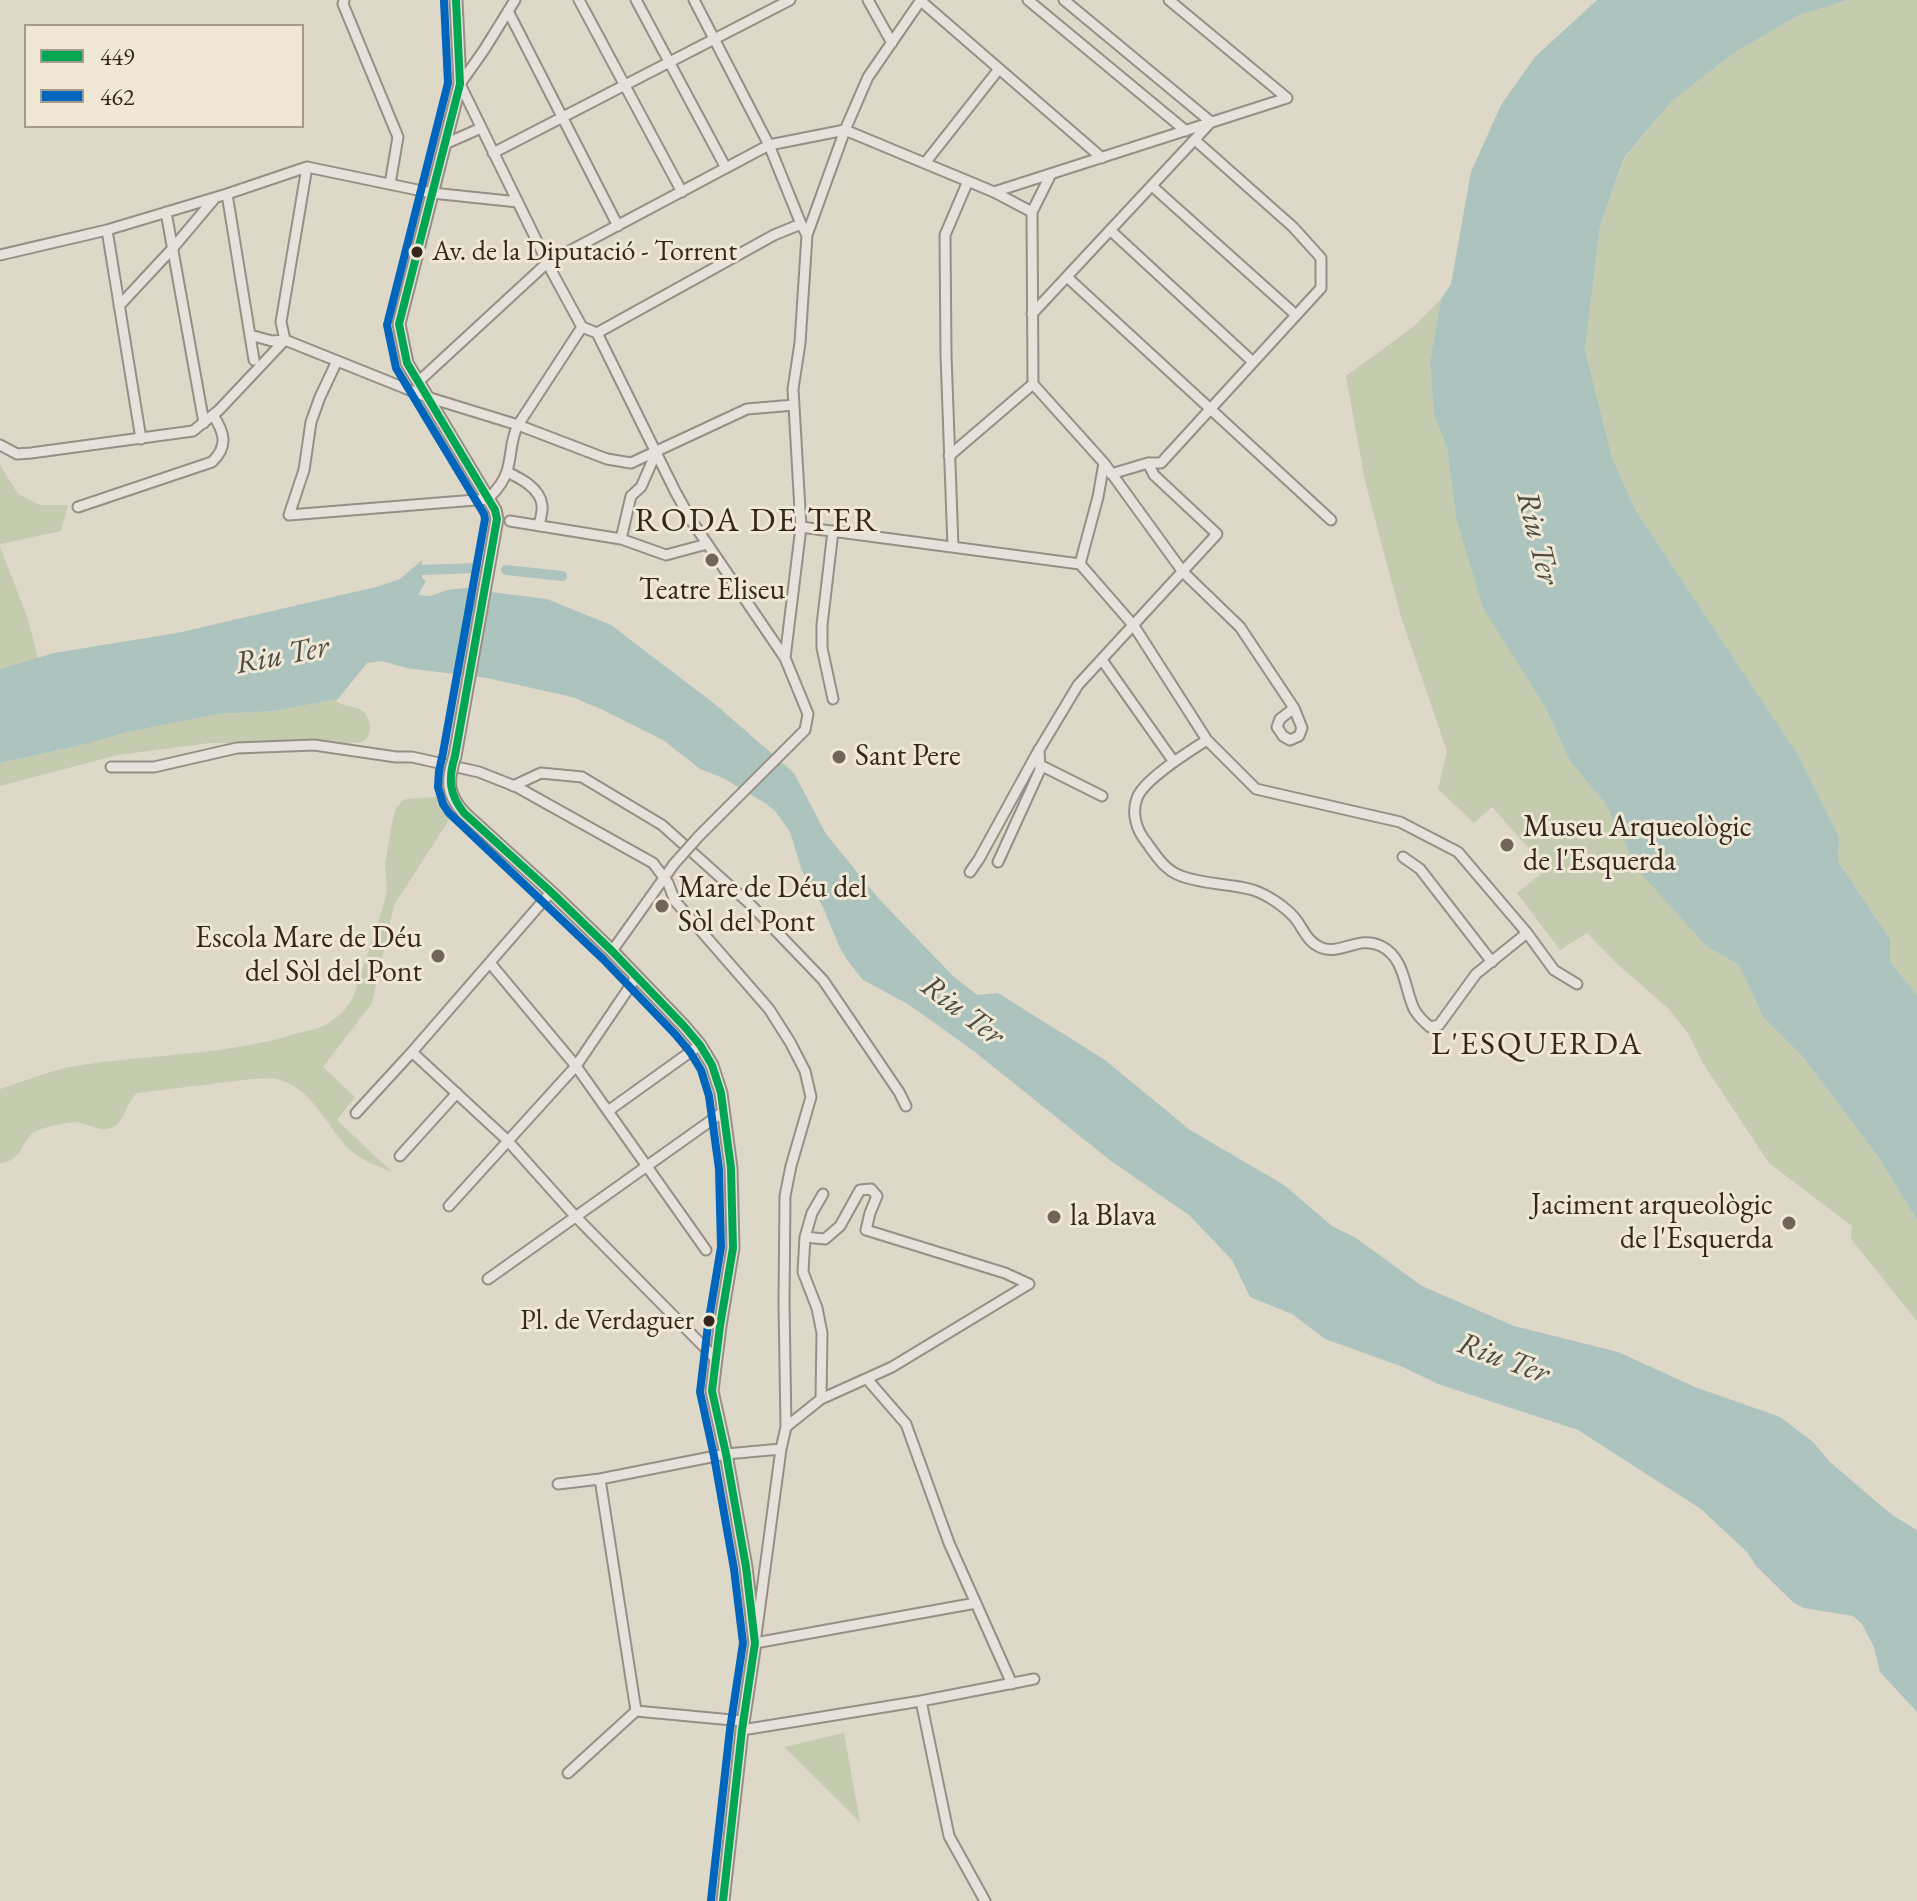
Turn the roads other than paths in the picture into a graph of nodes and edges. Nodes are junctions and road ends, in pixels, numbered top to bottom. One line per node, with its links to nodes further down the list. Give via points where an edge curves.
1 (344, 0): 35 (street, via 398,137)
2 (456, 0): 18 (street)
3 (515, 0): 13 (street)
4 (579, 0): 19 (street)
5 (636, 0): 16 (street)
6 (694, 0): 14 (street)
7 (868, 0): 15 (street)
8 (921, 0): 15 (street); 17 (street)
9 (1028, 0): 24 (street)
10 (1064, 0): 21 (street)
11 (1169, 0): 21 (street, via 1287,98)
12 (784, 1): 14 (street)
13 (508, 11): 18 (street); 20 (street)
14 (714, 40): 16 (street); 27 (street)
15 (892, 43): 23 (street, via 868,77)
16 (668, 63): 19 (street); 32 (street)
17 (999, 69): 29 (street); 30 (street)
18 (460, 84): 22 (street); 26 (street)
19 (625, 86): 20 (street); 37 (street)
20 (563, 117): 28 (street); 46 (street)
21 (1211, 122): 24 (street); 25 (street)
22 (481, 128): 26 (street); 28 (street)
23 (845, 130): 27 (street); 30 (street); 49 (street)
24 (1186, 131): 29 (street)
25 (1195, 140): 36 (street); 56 (street, via 1321,258 1321,288)
26 (445, 144): 39 (street)
27 (769, 145): 32 (street); 45 (street)
28 (493, 153): 42 (street)
29 (1102, 158): 33 (street)
30 (925, 163): 34 (street)
31 (307, 167): 35 (street); 40 (street); 60 (street, via 281,322)
32 (726, 168): 37 (street)
33 (1051, 174): 38 (street); 44 (street)
34 (968, 181): 38 (street); 75 (street, via 945,235)
35 (390, 184): 39 (street)
36 (1152, 186): 48 (street); 56 (street)
37 (682, 192): 46 (street)
38 (994, 192): 44 (street)
39 (432, 193): 42 (street); 64 (street, via 399,324 407,363)
40 (227, 194): 41 (street); 59 (street)
41 (216, 197): 43 (street); 50 (street)
42 (518, 202): 52 (street)
43 (166, 212): 47 (street); 50 (street)
44 (1032, 212): 55 (street)
45 (801, 224): 49 (street); 58 (street)
46 (618, 226): 52 (street)
47 (107, 230): 51 (street); 54 (street)
48 (1110, 230): 53 (street); 63 (street)
49 (807, 235): 67 (street)
50 (172, 249): 54 (street); 70 (street)
51 (0, 255)
52 (547, 263): 57 (street); 64 (street)
53 (1067, 277): 55 (street); 68 (street)
54 (119, 306): 72 (street)
55 (1032, 314): 65 (street)
56 (1296, 315): 63 (street)
57 (582, 327): 58 (street); 71 (street)
58 (597, 333): 74 (street)
59 (250, 335): 60 (street); 61 (street)
60 (285, 340): 62 (street); 69 (street)
61 (254, 360)
62 (337, 361): 66 (street); 80 (street, via 311,422 304,470 289,515)
63 (1253, 362): 68 (street)
64 (418, 382): 66 (street)
65 (1033, 384): 75 (street); 76 (street)
66 (427, 397): 71 (street); 80 (street)
67 (794, 405): 74 (street, via 747,409); 85 (street)
68 (1211, 408): 77 (street, via 1161,463); 82 (street)
69 (213, 415): 70 (street); 81 (street, via 223,444 212,462)
70 (204, 423): 72 (street, via 193,431)
71 (518, 425): 74 (street, via 607,459 631,463); 78 (street)
72 (141, 439): 73 (street, via 17,454)
73 (0, 445)
74 (656, 453): 87 (street, via 641,487 631,496); 88 (street)
75 (949, 456): 89 (street)
76 (1104, 463): 79 (street); 90 (street)
77 (1148, 463): 79 (street); 91 (street, via 1154,475 1217,534)
78 (507, 472): 80 (street); 84 (street, via 536,493 542,505)
79 (1111, 474): 91 (street)
80 (488, 499): 108 (street, bridge, via 497,528 448,781 464,813)
81 (78, 507)
82 (1331, 520)
83 (510, 521): 84 (street)
84 (539, 526): 87 (street)
85 (801, 527): 86 (street); 93 (street)
86 (833, 531): 89 (street); 95 (street, via 822,648)
87 (621, 539): 88 (street, via 666,555)
88 (707, 544): 93 (street)
89 (953, 547): 90 (street)
90 (1080, 564): 92 (street)
91 (1183, 572): 92 (street); 96 (street, via 1240,627)
92 (1134, 626): 94 (street); 97 (street)
93 (785, 658): 107 (street, bridge, via 808,714 805,730)
94 (1102, 660): 98 (street, via 1078,685); 99 (street)
95 (833, 699)
96 (1294, 708)
97 (1207, 740): 99 (street); 109 (street, via 1256,789 1400,822 1458,852)
98 (1039, 749): 100 (street); 106 (street)
99 (1174, 762): 111 (street, via 1137,797 1135,814 1138,831 1163,866 1177,875 1253,890 1293,916 1303,933 1322,948 1365,942 1388,951 1398,962 1415,1011 1430,1027 1439,1025 1476,974)
100 (1040, 765): 103 (street); 105 (street)
101 (111, 767): 102 (street, via 154,767 237,748 314,745 412,757 479,772)
102 (513, 786): 107 (street, via 653,863); 119 (street, via 541,773 582,777 662,825 750,904 823,980)
103 (1102, 796)
104 (1403, 857): 111 (street, via 1420,869)
105 (998, 862)
106 (970, 872)
107 (664, 877): 110 (street); 135 (street, via 675,901 769,1009 805,1071 811,1097 785,1196)
108 (551, 892): 110 (street); 112 (street)
109 (1527, 933): 111 (street); 114 (street, via 1554,970)
110 (612, 951): 113 (street)
111 (1492, 962)
112 (490, 963): 116 (street); 117 (street)
113 (637, 976): 115 (street); 117 (street)
114 (1577, 984)
115 (700, 1045): 120 (street); 121 (street, via 717,1079)
116 (412, 1052): 118 (street); 122 (street)
117 (576, 1066): 120 (street); 123 (street)
118 (457, 1093): 123 (street); 124 (street)
119 (906, 1106)
120 (608, 1111): 125 (street)
121 (723, 1112): 125 (street); 132 (street, via 733,1248)
122 (356, 1113)
123 (507, 1140): 127 (street); 128 (street)
124 (400, 1156)
125 (645, 1166): 128 (street); 130 (street)
126 (823, 1194): 129 (street)
127 (449, 1206)
128 (575, 1216): 131 (street); 132 (street)
129 (805, 1237): 133 (street, via 825,1239 840,1226 860,1190 871,1189 877,1196 866,1230 1029,1284); 134 (street, via 803,1272 822,1333)
130 (706, 1250)
131 (488, 1279)
132 (716, 1359): 137 (street, via 712,1391)
133 (867, 1379): 134 (street); 140 (street, via 906,1424)
134 (821, 1399): 135 (street)
135 (786, 1427): 136 (street)
136 (781, 1449): 137 (street); 141 (street)
137 (726, 1454): 138 (street); 141 (street)
138 (600, 1479): 139 (street); 145 (street)
139 (558, 1484)
140 (976, 1603): 141 (street); 143 (street)
141 (755, 1643): 146 (street)
142 (1034, 1679): 143 (street)
143 (1012, 1684): 144 (street)
144 (921, 1701): 146 (street); 149 (street, via 949,1836)
145 (636, 1711): 146 (street); 147 (street)
146 (742, 1725): 148 (street)
147 (568, 1773)
148 (723, 1901)
149 (985, 1901)

